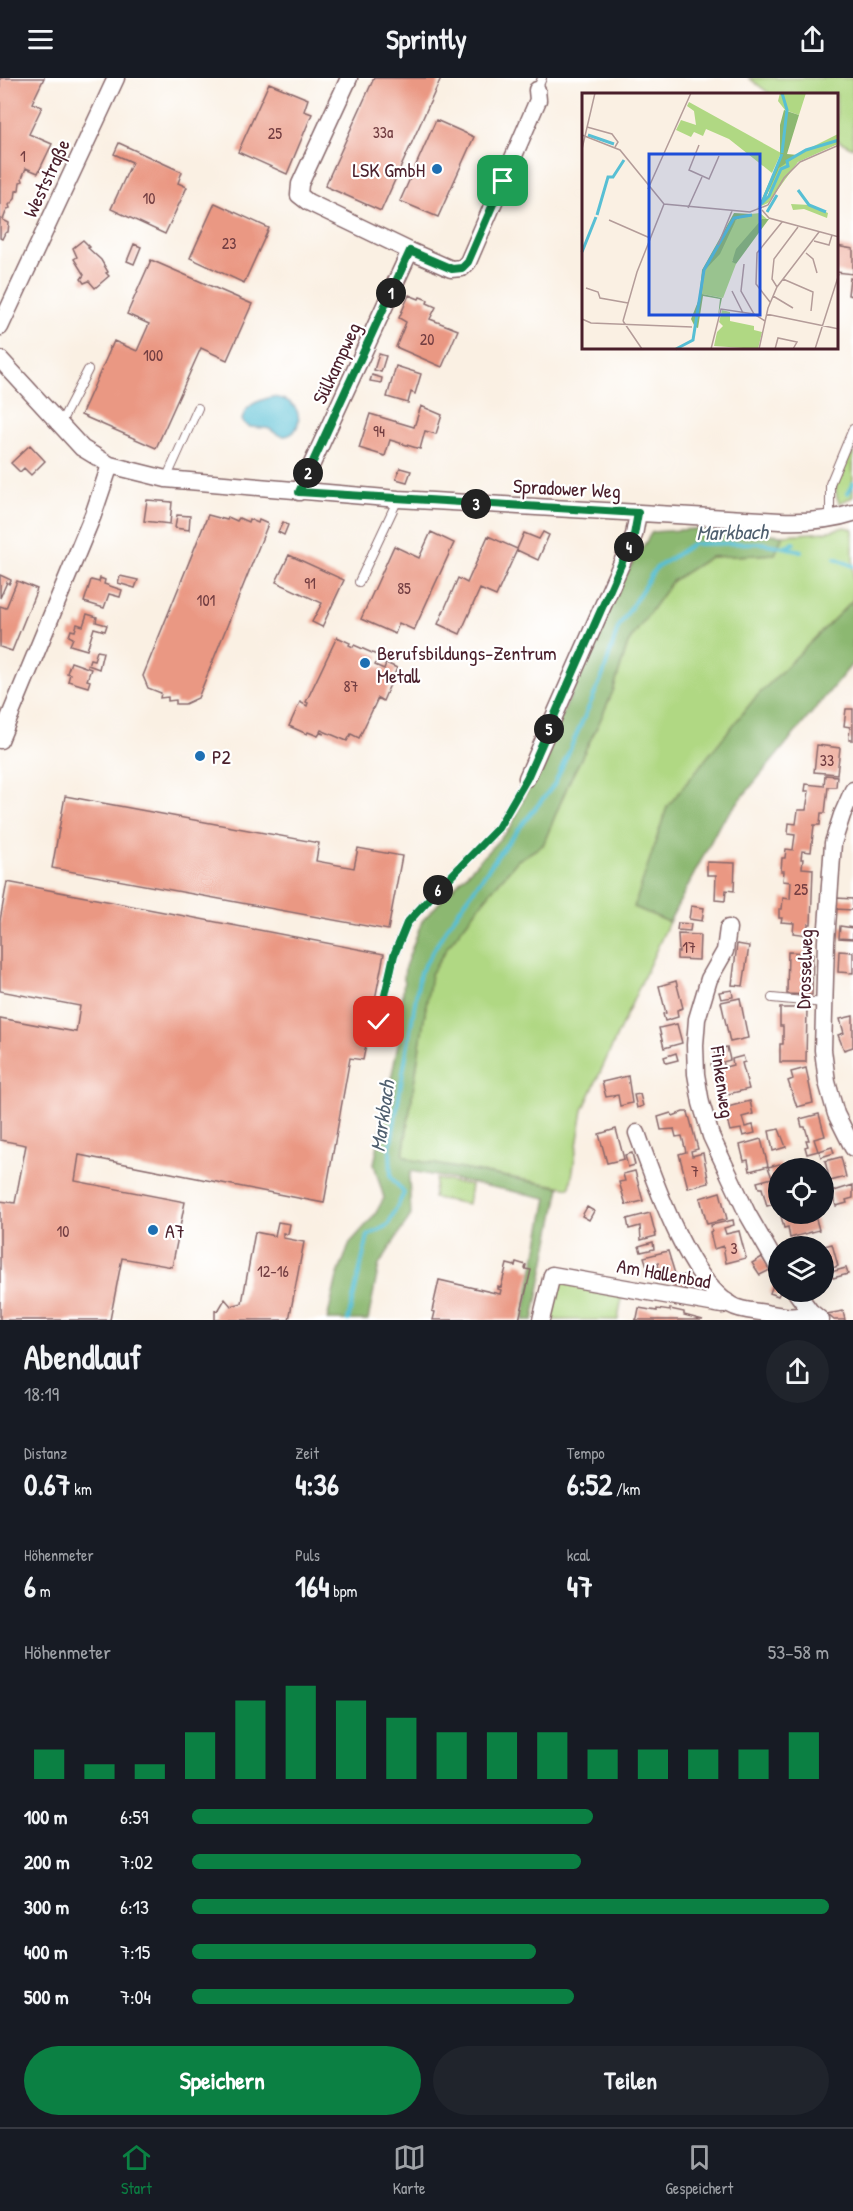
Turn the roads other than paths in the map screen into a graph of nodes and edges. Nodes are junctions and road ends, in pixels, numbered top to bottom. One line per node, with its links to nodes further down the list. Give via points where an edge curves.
1 (116, 78): 5 (street, Weststraße)
2 (349, 78): 4 (street, via 300,184 299,195)
3 (539, 84): 4 (street, via 538,100 468,262 462,268 452,269)
4 (410, 251): 13 (street, Sülkampweg)
5 (0, 327)
6 (0, 359): 9 (street, Spradower Weg)
7 (88, 370): 9 (lane)
8 (198, 408): 12 (lane)
9 (60, 425): 11 (street, Spradower Weg, via 82,448)
10 (853, 429): 17 (lane, via 830,484)
11 (110, 465): 12 (street, Spradower Weg); 19 (street, via 93,514)
12 (166, 479): 13 (street, Spradower Weg)
13 (299, 492): 14 (street, Spradower Weg)
14 (398, 499): 15 (street, Spradower Weg); 18 (lane)
15 (638, 513): 17 (street, Spradower Weg, via 805,522); 21 (street, via 634,535)
16 (853, 513): 17 (street, Spradower Weg)
17 (830, 519)
18 (359, 582)
19 (4, 719): 20 (street)
20 (0, 740)
21 (527, 778): 26 (lane, via 498,828 407,923 394,955)
22 (853, 790): 25 (street, Drosselweg, via 833,843)
23 (728, 928): 29 (street, Finkenweg, via 725,951 709,979 697,1019 696,1074 711,1137)
24 (772, 998): 25 (lane)
25 (824, 1003): 28 (street, Drosselweg, via 827,1083 836,1114)
26 (379, 1022)
27 (637, 1133): 30 (street, via 663,1203 686,1249 708,1283)
28 (853, 1148)
29 (768, 1250)
30 (726, 1301): 32 (street, Am Hallenbad, via 739,1309 794,1318); 33 (street, Am Hallenbad, via 722,1305 552,1275)
31 (804, 1302): 32 (street)
32 (816, 1316)
33 (541, 1320)

